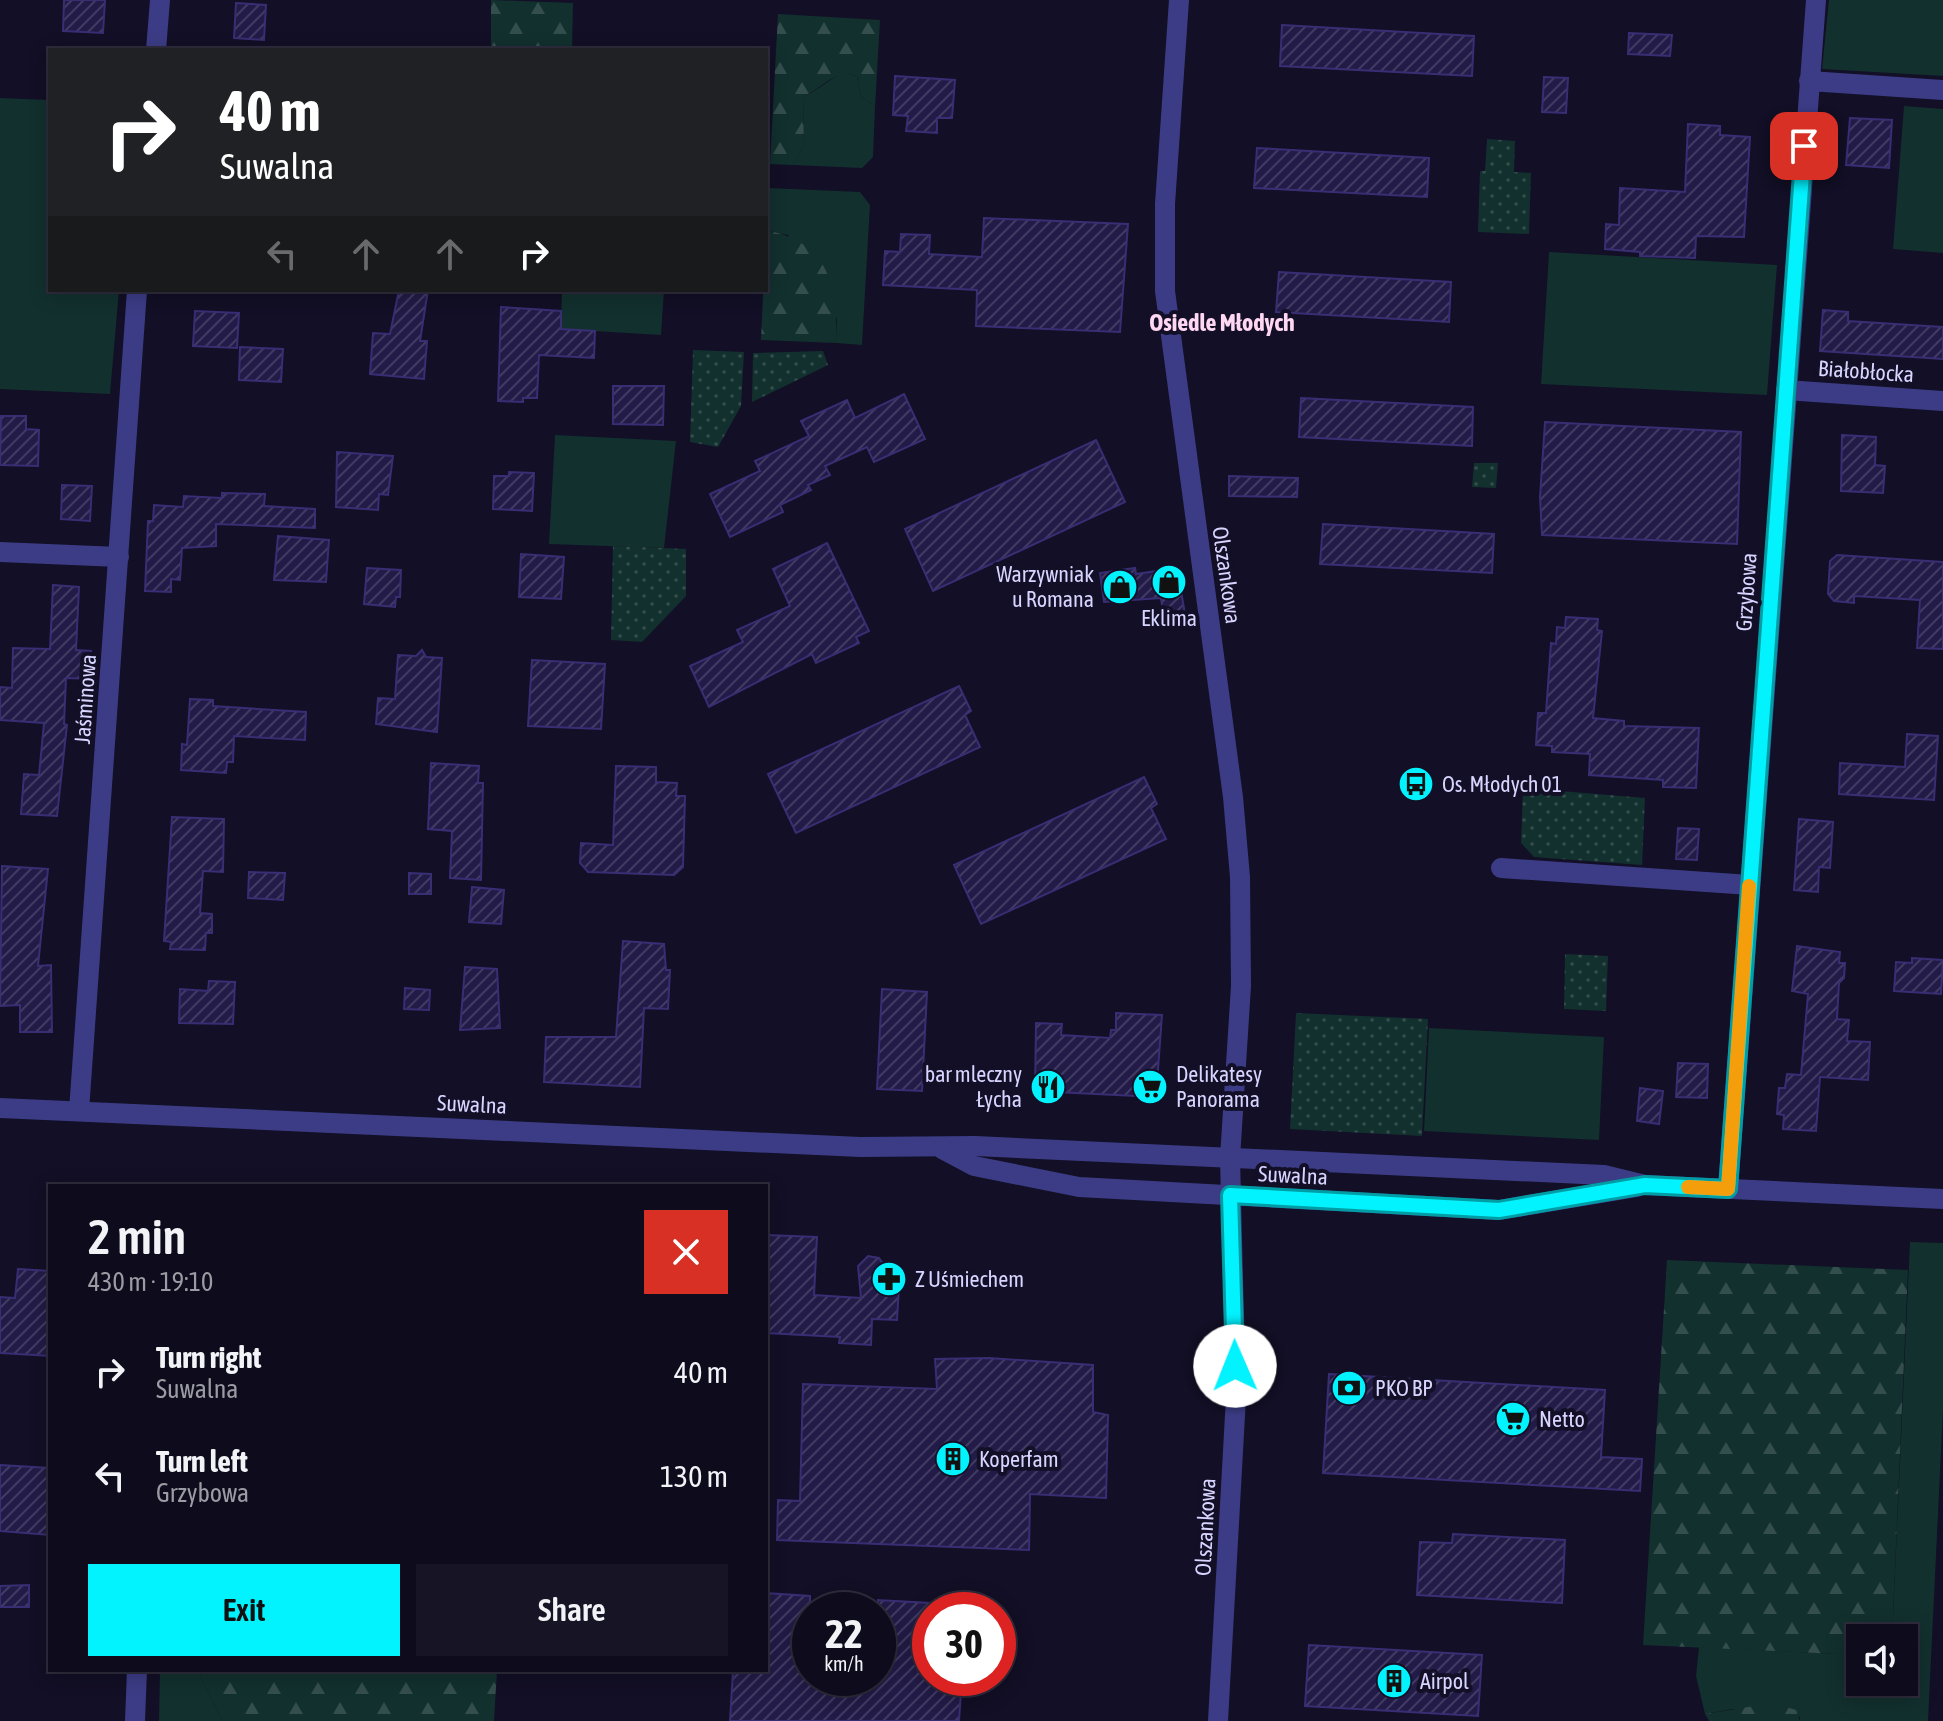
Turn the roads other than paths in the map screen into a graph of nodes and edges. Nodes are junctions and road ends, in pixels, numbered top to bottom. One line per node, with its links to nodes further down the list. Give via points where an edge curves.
1 (160, 0): 4 (street)
2 (1179, 0): 17 (street, Olszankowa, via 1165,204 1165,291 1240,877 1241,986)
3 (1816, 0): 5 (street, Grzybowa)
4 (156, 48)
5 (1809, 81): 6 (street); 8 (street, Grzybowa)
6 (1943, 90)
7 (137, 292): 11 (street, Jaśminowa)
8 (1786, 390): 9 (street, Białobłocka); 13 (street, Grzybowa)
9 (1943, 401)
10 (0, 552): 11 (street)
11 (119, 557): 15 (street, Jaśminowa)
12 (1501, 868): 13 (street)
13 (1750, 885): 19 (street, Grzybowa)
14 (0, 1108): 15 (street, Suwalna)
15 (79, 1111): 16 (street, Suwalna)
16 (942, 1149): 17 (street, Suwalna, via 975,1146); 20 (street, Suwalna, via 974,1166 1022,1178 1079,1187)
17 (1230, 1158): 18 (street, Suwalna, via 1604,1175); 20 (street, Olszankowa)
18 (1645, 1185): 19 (street, Suwalna); 20 (street, Suwalna, via 1499,1210)
19 (1728, 1189): 21 (street, Suwalna)
20 (1230, 1195): 24 (street, Olszankowa, via 1233,1461)
21 (1943, 1199)
22 (137, 1672): 23 (street)
23 (135, 1721)
24 (1218, 1721)

